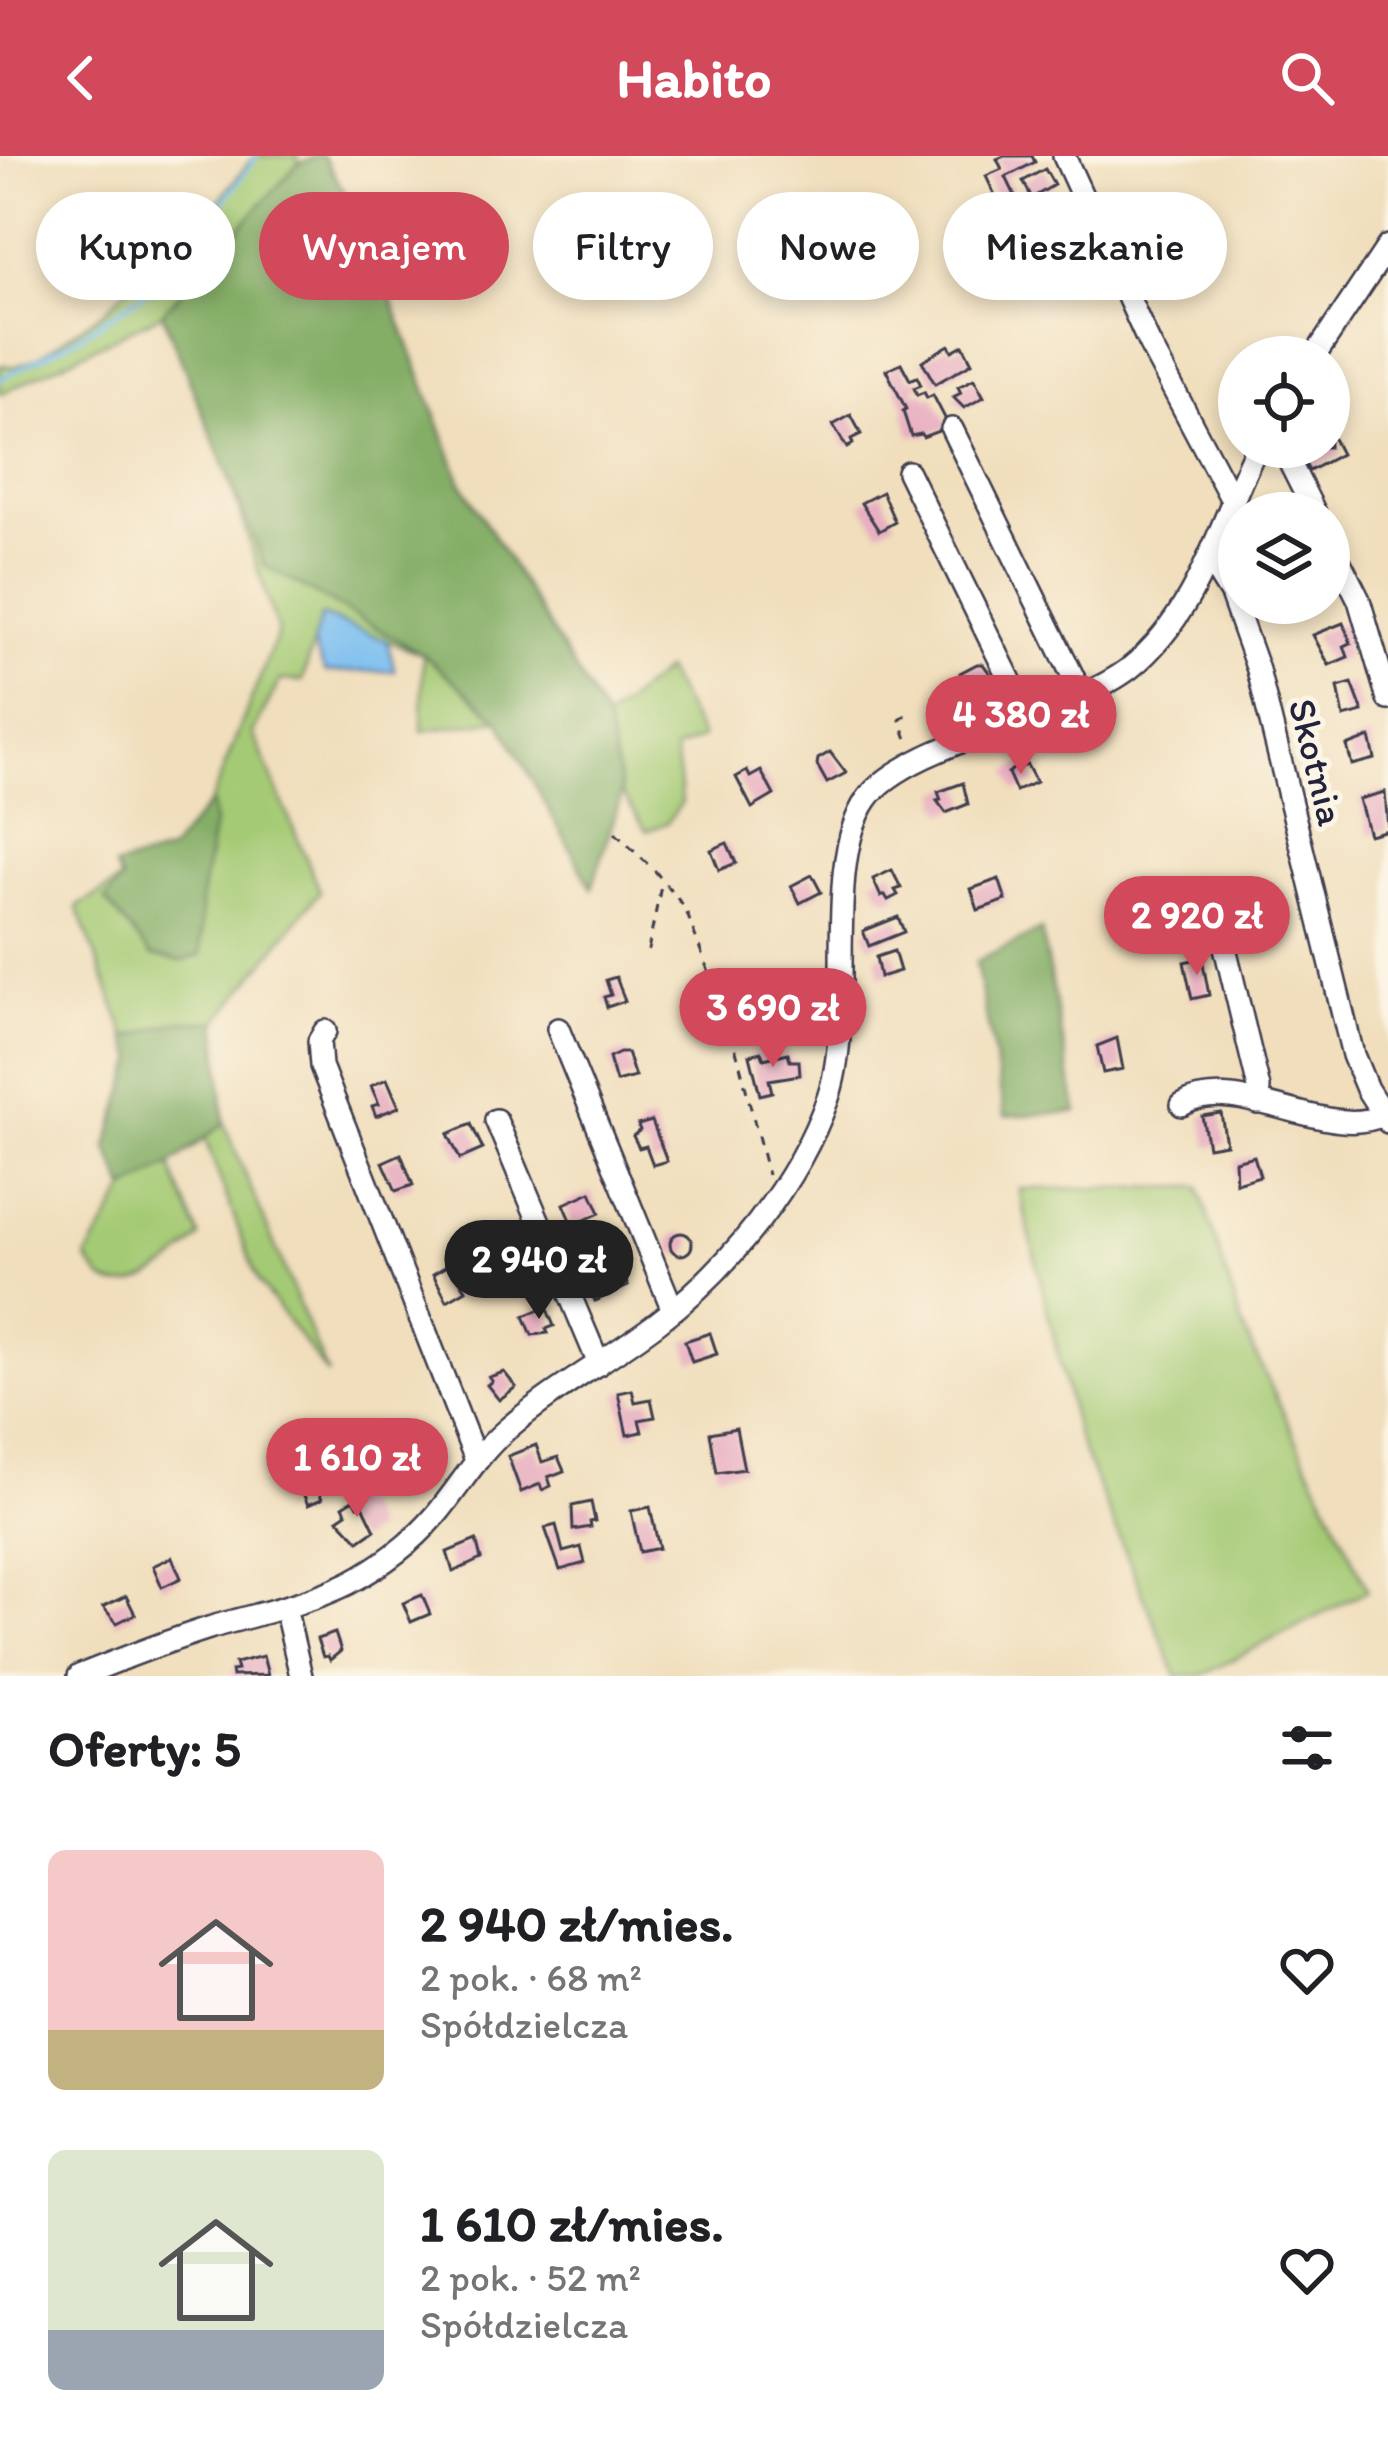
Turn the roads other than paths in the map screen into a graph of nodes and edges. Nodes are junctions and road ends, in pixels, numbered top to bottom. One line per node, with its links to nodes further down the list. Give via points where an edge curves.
1 (1064, 156): 6 (street, via 1149,343)
2 (1388, 246): 3 (street)
3 (1328, 336)
4 (952, 429): 10 (street)
5 (908, 472): 12 (street)
6 (1229, 492)
7 (1218, 535): 8 (street)
8 (1209, 559): 10 (street, via 1160,640); 18 (street, Skotnia, via 1231,593 1258,670 1353,1055)
9 (1350, 582): 11 (street)
10 (1082, 695): 12 (street)
11 (1388, 699)
12 (1028, 717): 20 (street, via 917,762 868,798 844,899 839,1054 812,1138 717,1269)
13 (1214, 902): 16 (street)
14 (558, 1029): 20 (street)
15 (326, 1031): 22 (street, via 321,1066)
16 (1258, 1102): 17 (street, via 1217,1095); 18 (street, via 1362,1122)
17 (1182, 1105)
18 (1385, 1119)
19 (496, 1120): 21 (street)
20 (673, 1310): 21 (street)
21 (599, 1364): 22 (street)
22 (476, 1460): 23 (street, via 395,1553 348,1583)
23 (285, 1607): 24 (street); 25 (street)
24 (79, 1676)
25 (301, 1676)

